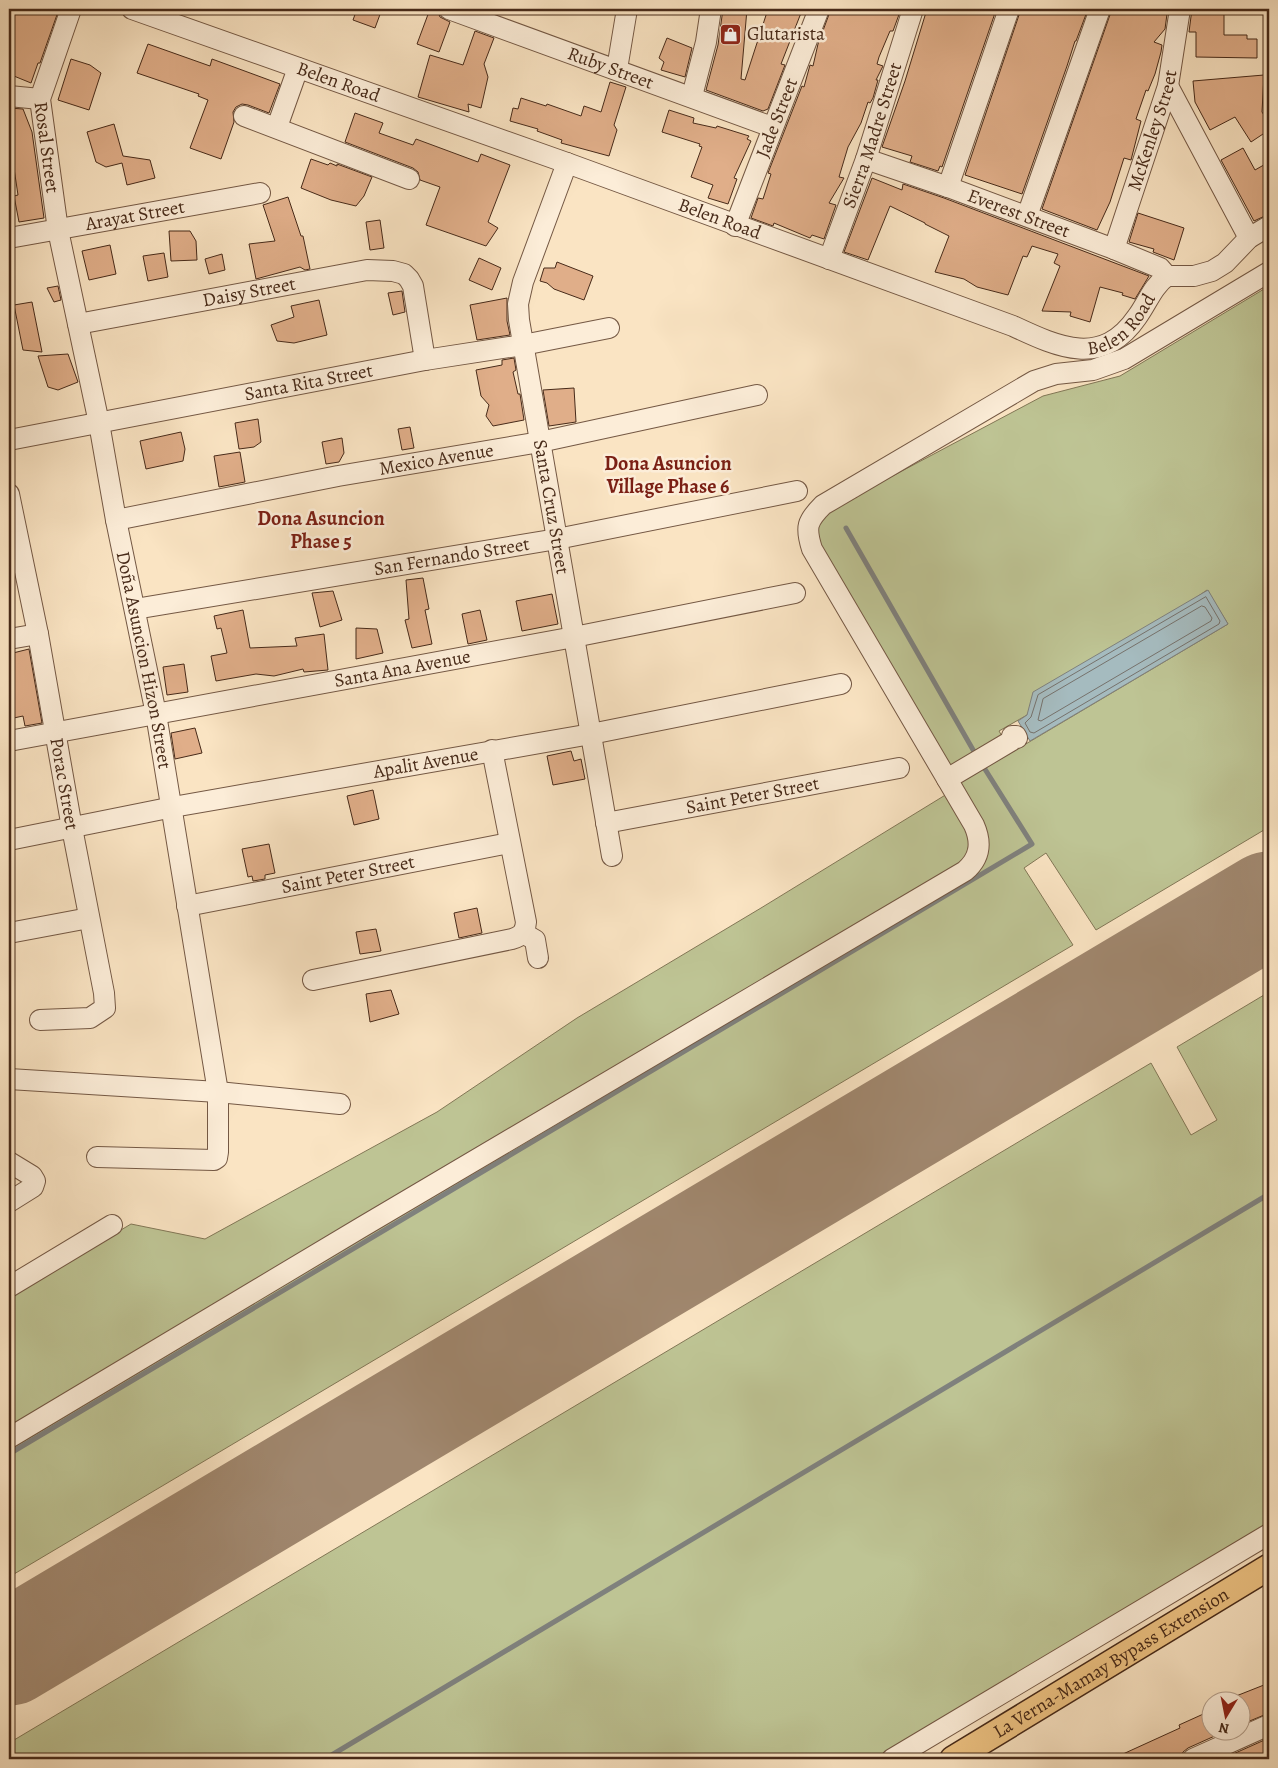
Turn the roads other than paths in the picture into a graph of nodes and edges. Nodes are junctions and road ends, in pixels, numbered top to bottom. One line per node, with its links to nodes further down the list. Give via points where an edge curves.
1 (71, 9): 16 (street, Rosal Street)
2 (132, 9): 11 (street, Belen Road)
3 (449, 9): 12 (street, Ruby Street)
4 (627, 9): 12 (street)
5 (711, 9): 15 (street)
6 (820, 9): 19 (street, Jade Street)
7 (913, 9): 20 (street, Sierra Madre Street)
8 (1009, 9): 23 (street)
9 (1100, 9): 25 (street)
10 (1180, 9): 13 (street, McKenley Street)
11 (298, 68): 18 (street); 21 (street, Belen Road)
12 (617, 69): 15 (street, Ruby Street)
13 (1168, 86): 30 (street); 31 (street, McKenley Street)
14 (9, 96): 16 (street)
15 (692, 96): 19 (street, Ruby Street)
16 (40, 99): 28 (street, Rosal Street)
17 (244, 116): 18 (street)
18 (277, 127): 22 (street)
19 (772, 127): 26 (street, Jade Street)
20 (866, 159): 23 (street, Everest Street); 32 (street, Sierra Madre Street)
21 (567, 163): 26 (street, Belen Road); 37 (street, Santa Cruz Street, via 519,293)
22 (408, 178)
23 (948, 187): 25 (street, Everest Street)
24 (260, 193): 28 (street, Arayat Street)
25 (1027, 216): 31 (street, Everest Street)
26 (735, 226): 32 (street, Belen Road)
27 (1269, 226): 30 (street, Belen Road)
28 (58, 230): 29 (street, Arayat Street); 35 (street, Doña Asuncion Hizon Street)
29 (9, 238)
30 (1249, 238): 34 (street, Belen Road, via 1225,264 1212,271 1194,276)
31 (1114, 249): 34 (street, Everest Street, via 1160,268)
32 (829, 260): 34 (street, Belen Road, via 1013,326 1050,343 1082,350 1098,348 1123,333 1154,287)
33 (1269, 272): 61 (street, via 1124,360 1093,370 1056,374 1034,381 823,505 809,521 807,530 812,549)
34 (1167, 276)
35 (78, 324): 38 (street, Daisy Street, via 367,270 393,271 404,274 414,286); 40 (street, Doña Asuncion Hizon Street)
36 (609, 328): 37 (street, Santa Rita Street)
37 (523, 345): 38 (street, Santa Rita Street); 42 (street, Santa Cruz Street)
38 (426, 360): 40 (street, Santa Rita Street)
39 (758, 395): 42 (street, Mexico Avenue)
40 (99, 423): 41 (street, Santa Rita Street); 45 (street, Doña Asuncion Hizon Street)
41 (9, 440)
42 (540, 442): 45 (street, Mexico Avenue, via 338,476); 47 (street, Santa Cruz Street)
43 (797, 491): 47 (street, San Fernando Street)
44 (9, 494): 46 (street, Porac Street)
45 (116, 520): 49 (street, Doña Asuncion Hizon Street)
46 (12, 536): 50 (street, Porac Street)
47 (557, 539): 49 (street, San Fernando Street); 51 (street, Santa Cruz Street)
48 (795, 593): 51 (street, Santa Ana Avenue)
49 (135, 609): 54 (street, Doña Asuncion Hizon Street)
50 (38, 634): 52 (street); 55 (street, Porac Street)
51 (574, 637): 54 (street, Santa Ana Avenue); 56 (street, Santa Cruz Street)
52 (9, 639)
53 (841, 684): 56 (street, Apalit Avenue)
54 (156, 714): 55 (street, Santa Ana Avenue); 62 (street, Doña Asuncion Hizon Street)
55 (56, 732): 57 (street, Santa Ana Avenue); 64 (street, Porac Street)
56 (591, 734): 59 (street, Apalit Avenue); 63 (street, Santa Cruz Street)
57 (9, 741)
58 (1010, 741): 61 (street)
59 (492, 750): 62 (street, Apalit Avenue); 66 (street)
60 (899, 768): 63 (street, Saint Peter Street)
61 (947, 779): 83 (street, via 979,836 978,854 966,871)
62 (173, 807): 64 (street, Apalit Avenue); 68 (street, Doña Asuncion Hizon Street)
63 (606, 823): 67 (street, Santa Cruz Street)
64 (72, 828): 65 (street, Apalit Avenue); 69 (street, Porac Street)
65 (9, 840)
66 (509, 843): 68 (street, Saint Peter Street); 71 (street, via 526,922)
67 (612, 856)
68 (187, 906): 76 (street, Doña Asuncion Hizon Street)
69 (88, 918): 70 (street); 74 (street, Porac Street, via 105,1008 90,1018)
70 (9, 933)
71 (523, 933): 72 (street, via 535,940); 73 (street, via 512,939)
72 (538, 958)
73 (313, 980)
74 (40, 1020)
75 (9, 1079): 76 (street)
76 (218, 1092): 77 (street); 78 (street, Doña Asuncion Hizon Street, via 218,1152 214,1160)
77 (340, 1104)
78 (97, 1156)
79 (9, 1162): 80 (street, via 35,1181 33,1187)
80 (9, 1202)
81 (112, 1225): 82 (street)
82 (9, 1286)
83 (9, 1438)
84 (1269, 1534): 87 (street)
85 (1269, 1567): 88 (main road, La Verna-Mamay Bypass Extension)
86 (1269, 1725): 89 (street)
87 (892, 1759)
88 (953, 1759)
89 (1193, 1759)

